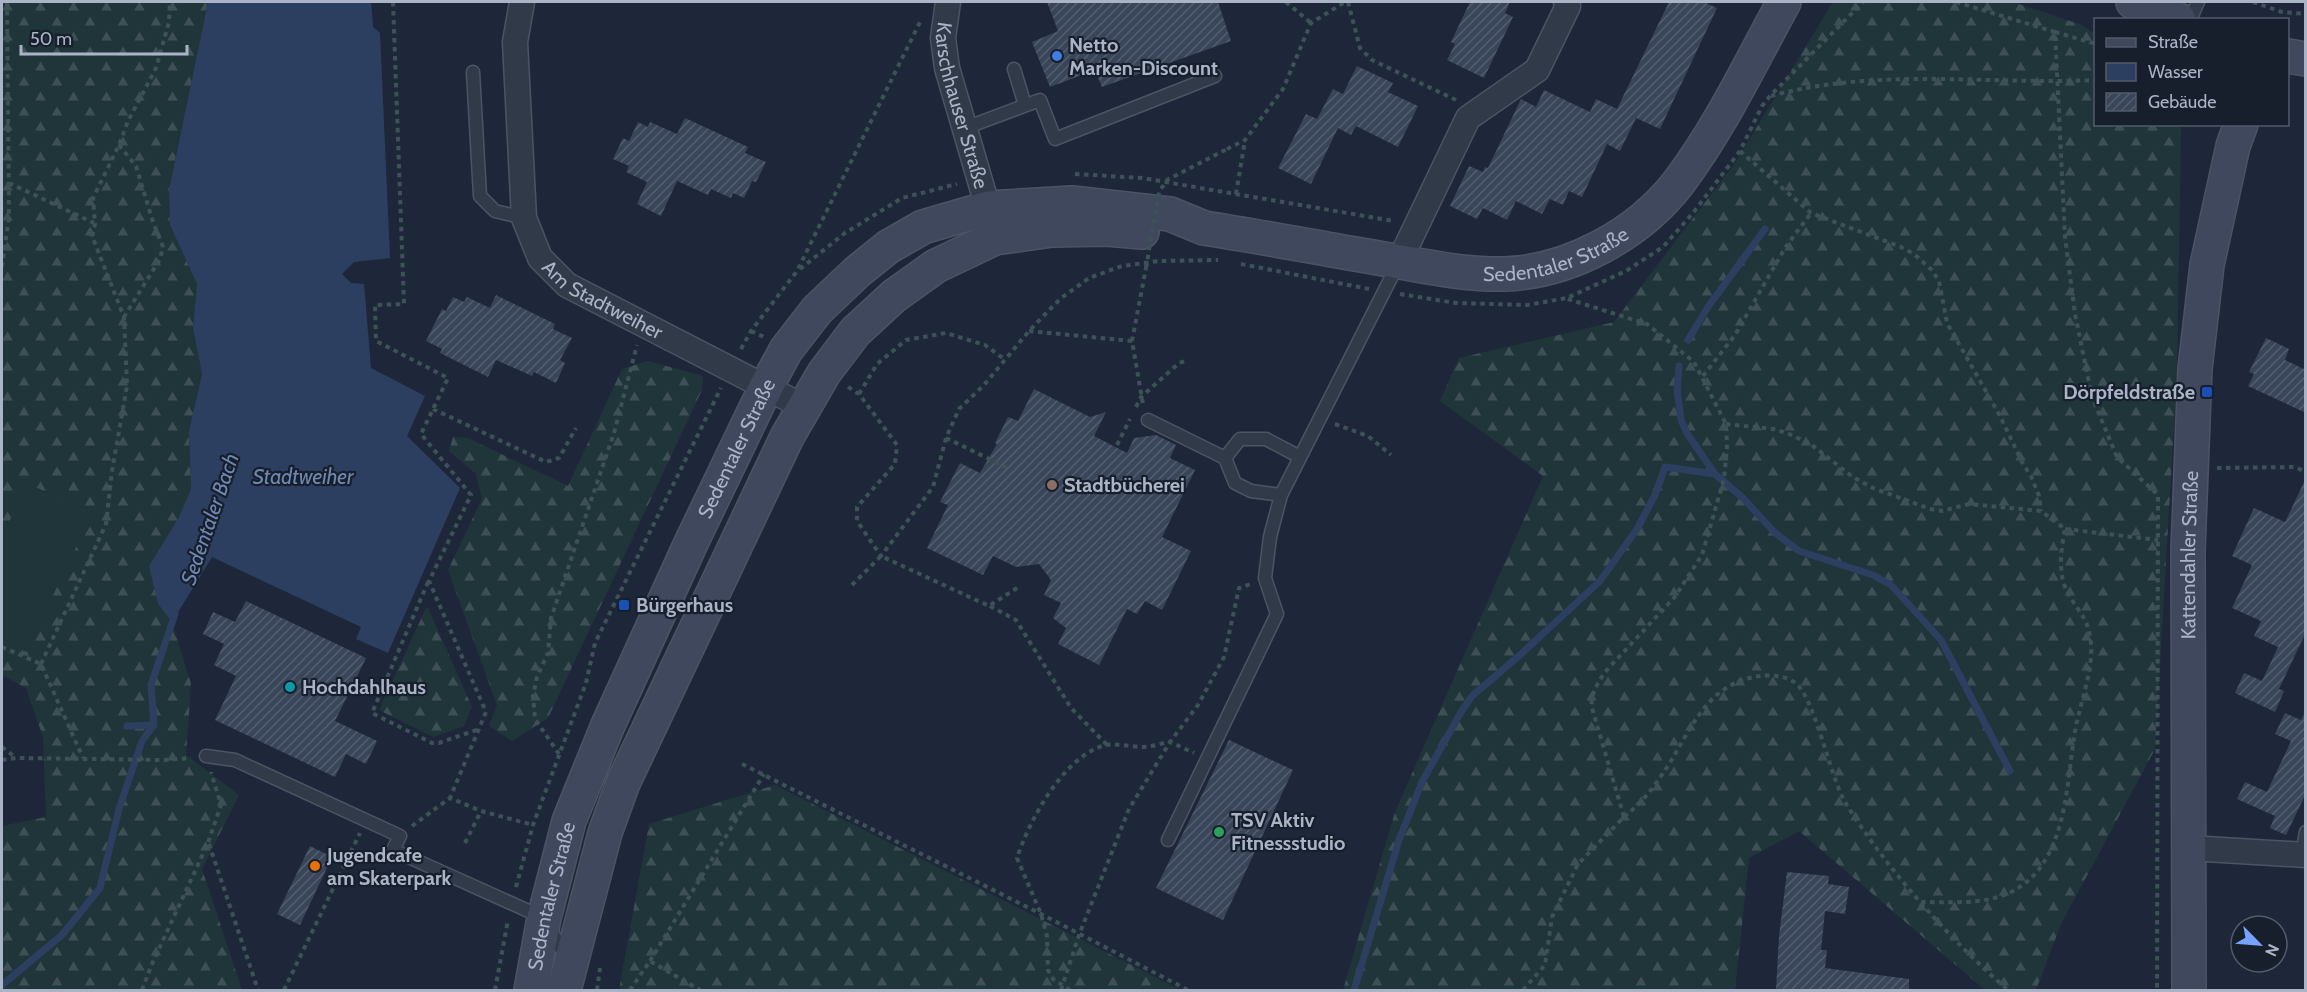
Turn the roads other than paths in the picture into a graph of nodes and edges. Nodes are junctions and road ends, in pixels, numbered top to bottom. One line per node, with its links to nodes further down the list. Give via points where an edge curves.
1 (522, 2): 17 (street, Am Stadtweiher, via 515,42)
2 (948, 2): 15 (street, Karschhauser Straße, via 943,38)
3 (1784, 2): 19 (street, Sedentaler Straße, via 1727,107 1678,183 1636,226 1587,254 1539,270 1503,274)
4 (2198, 2): 8 (lane)
5 (1568, 3): 19 (street, via 1537,70 1468,118)
6 (2145, 10): 7 (street)
7 (2172, 18)
8 (2191, 18)
9 (2289, 56): 10 (street)
10 (2306, 59)
11 (1014, 69): 14 (lane)
12 (472, 72): 17 (lane, via 480,196 495,211)
13 (1215, 76): 14 (lane, via 1055,140 1040,100)
14 (1025, 105): 15 (lane)
15 (964, 128): 18 (street, Karschhauser Straße)
16 (2232, 132): 30 (street, Kattendahler Straße, via 2206,265 2195,369 2187,674)
17 (524, 218): 20 (street, Am Stadtweiher, via 540,258 567,285)
18 (991, 223): 19 (street, Sedentaler Straße, via 1072,203 1170,214 1204,228); 20 (street, Sedentaler Straße, via 923,227 888,247 817,310 786,350); 21 (street, Sedentaler Straße, via 894,296 855,332)
19 (1399, 262): 23 (lane)
20 (766, 387): 21 (street, Am Stadtweiher); 26 (street, Sedentaler Straße, via 691,543)
21 (804, 407): 26 (street, Sedentaler Straße)
22 (1148, 420): 24 (lane)
23 (1300, 457): 24 (lane, via 1266,439 1240,440); 25 (lane)
24 (1225, 458): 25 (lane, via 1234,483 1251,491)
25 (1281, 495): 28 (lane, via 1265,578 1277,614)
26 (615, 754): 31 (street, Sedentaler Straße, via 569,821); 32 (street, Sedentaler Straße, via 605,833)
27 (206, 756): 31 (lane, via 235,760 400,836 393,850)
28 (1168, 840)
29 (2304, 847): 30 (street)
30 (2190, 848): 34 (street, Kattendahler Straße)
31 (544, 918): 32 (lane); 33 (street, Sedentaler Straße)
32 (566, 977)
33 (531, 990)
34 (2189, 990)

